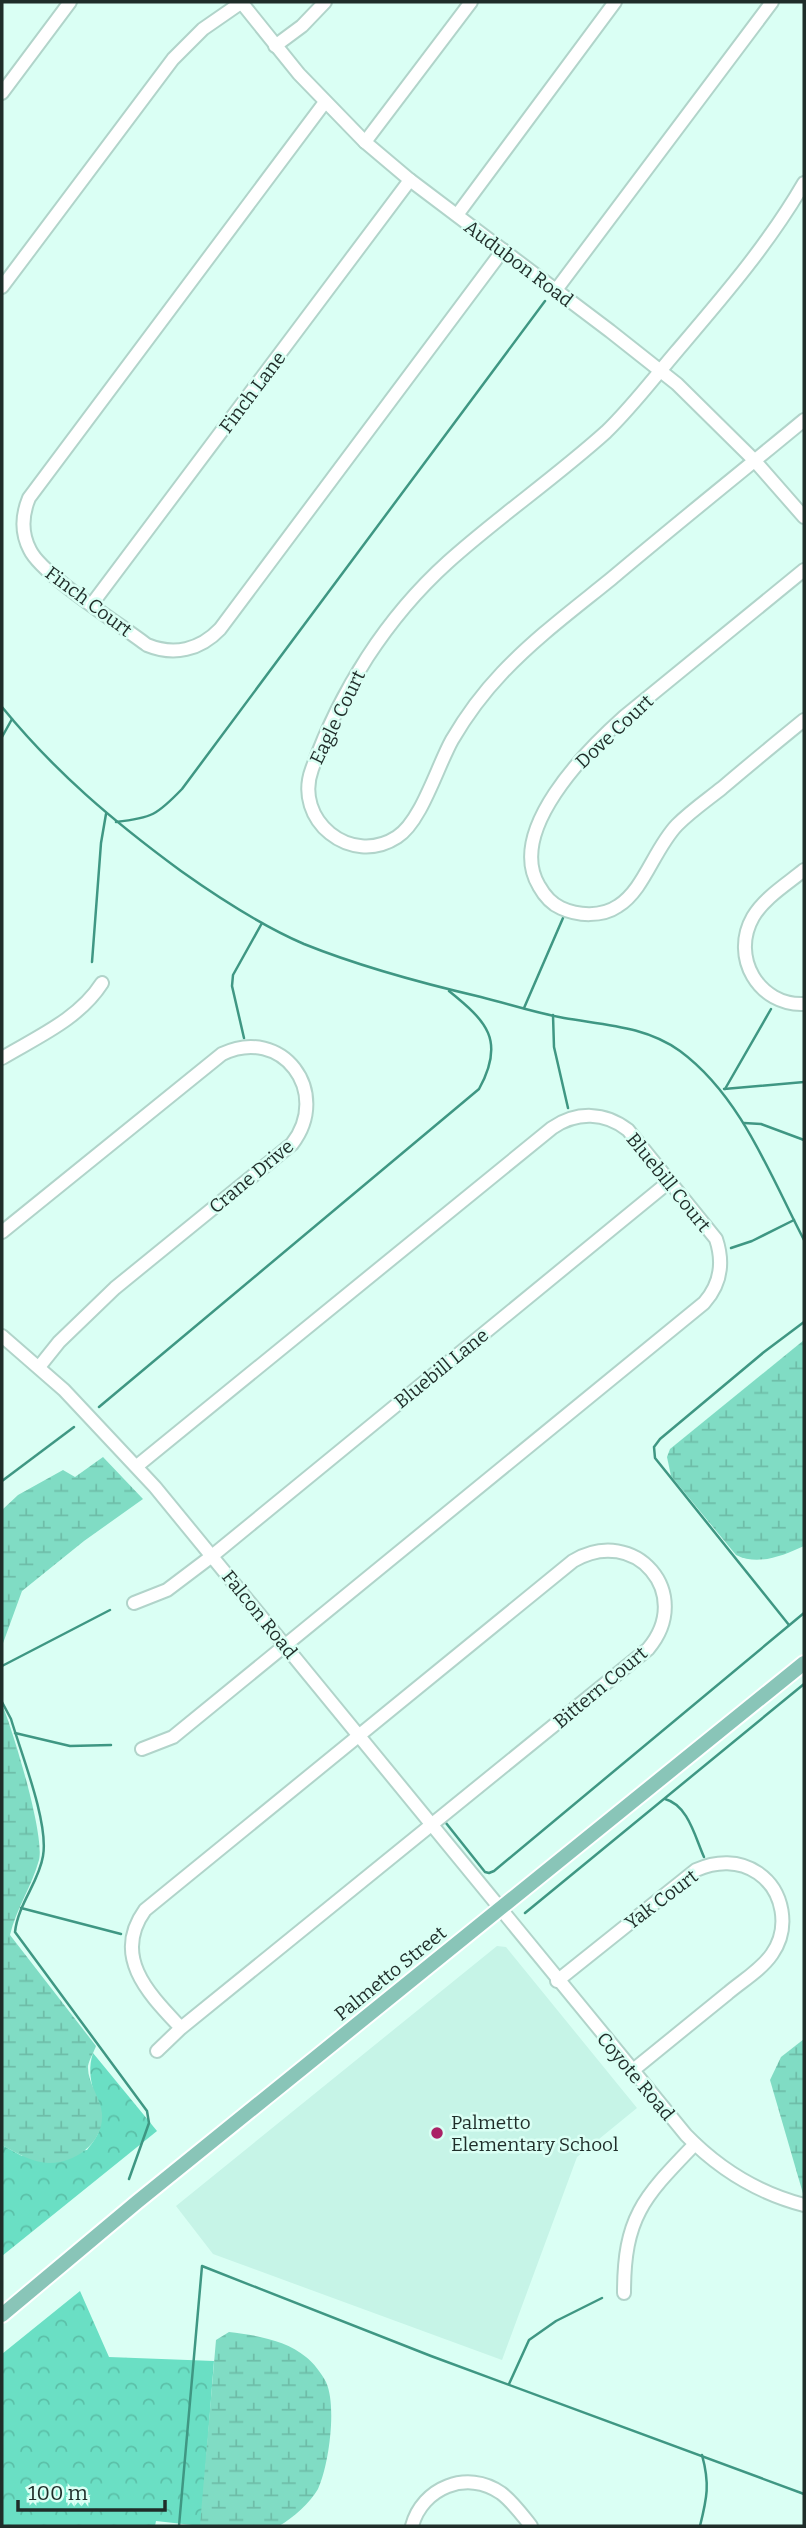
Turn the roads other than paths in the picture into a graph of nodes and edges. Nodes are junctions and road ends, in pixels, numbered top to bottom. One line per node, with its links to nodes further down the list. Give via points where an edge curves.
1 (70, 2): 8 (street)
2 (242, 2): 7 (street, Audubon Road); 15 (street, via 203,29 173,59)
3 (325, 2): 7 (street)
4 (471, 2): 10 (street)
5 (615, 2): 13 (street)
6 (772, 2): 16 (street)
7 (275, 46): 9 (street, Audubon Road)
8 (2, 93)
9 (325, 102): 10 (street, Audubon Road); 22 (street, Finch Court, via 29,498 24,527 33,556)
10 (365, 142): 11 (street, Audubon Road)
11 (410, 180): 13 (street, Audubon Road); 22 (street, Finch Lane)
12 (804, 183): 17 (street, Eagle Court, via 745,270)
13 (457, 215): 14 (street, Audubon Road)
14 (503, 250): 16 (street, Audubon Road); 22 (street, Finch Court, via 214,635 186,649 155,648)
15 (2, 287)
16 (556, 290): 17 (street, Audubon Road)
17 (660, 371): 19 (street, Audubon Road); 19 (street, Eagle Court, via 605,432 440,570 370,653 338,707 309,775 309,802 328,833 343,842 368,847 405,831 461,726 506,669)
18 (804, 420): 19 (street, Eagle Court)
19 (754, 460): 20 (street, Audubon Road)
20 (804, 517)
21 (804, 570): 23 (street, Dove Court, via 624,717 566,777 543,816 531,851 534,876 543,893 557,906 581,914 618,906 636,889 655,853 676,827)
22 (92, 604)
23 (804, 720)
24 (804, 870): 26 (street, via 759,908 750,922 745,946 749,970 758,985 781,1001)
25 (102, 983): 27 (street, via 74,1015)
26 (804, 1004)
27 (2, 1058)
28 (670, 1181): 32 (street, Bluebill Court, via 628,1130 615,1121 590,1115 559,1123); 33 (street, Bluebill Lane); 35 (street, Bluebill Court, via 712,1232 719,1248 720,1273 709,1297)
29 (2, 1232): 31 (street, Crane Drive, via 222,1054 240,1048 266,1049 286,1060 298,1074 307,1110 292,1144 115,1288)
30 (2, 1336): 31 (street, Falcon Road)
31 (39, 1367): 32 (street, Falcon Road)
32 (137, 1466): 33 (street, Falcon Road)
33 (212, 1556): 34 (street, Bluebill Lane, via 167,1590); 35 (street, Falcon Road)
34 (134, 1603)
35 (285, 1646): 37 (street, Falcon Road); 38 (street, Bluebill Court, via 173,1737)
36 (804, 1663): 40 (main road, Palmetto Street)
37 (358, 1735): 39 (street, Falcon Road); 39 (street, Bittern Court, via 580,1556 613,1550 650,1567 663,1591 665,1608 654,1642); 42 (street, Bittern Court, via 145,1910 134,1930 135,1968)
38 (142, 1749)
39 (432, 1826): 40 (street, Falcon Road); 42 (street, Bittern Court)
40 (499, 1909): 41 (street, Coyote Road); 48 (main road, Palmetto Street)
41 (558, 1981): 44 (street, Coyote Road); 44 (street, Yak Court, via 696,1870 729,1863 767,1880 782,1915 781,1935 773,1953)
42 (181, 2028): 43 (street, Bittern Court)
43 (157, 2051)
44 (632, 2071): 45 (street, Coyote Road)
45 (695, 2144): 46 (street, Coyote Road, via 743,2180); 47 (street, via 639,2211 627,2245)
46 (804, 2205)
47 (624, 2293)
48 (2, 2315)
49 (412, 2526): 50 (street, via 421,2505 434,2493 468,2482 502,2494)
50 (531, 2526)

